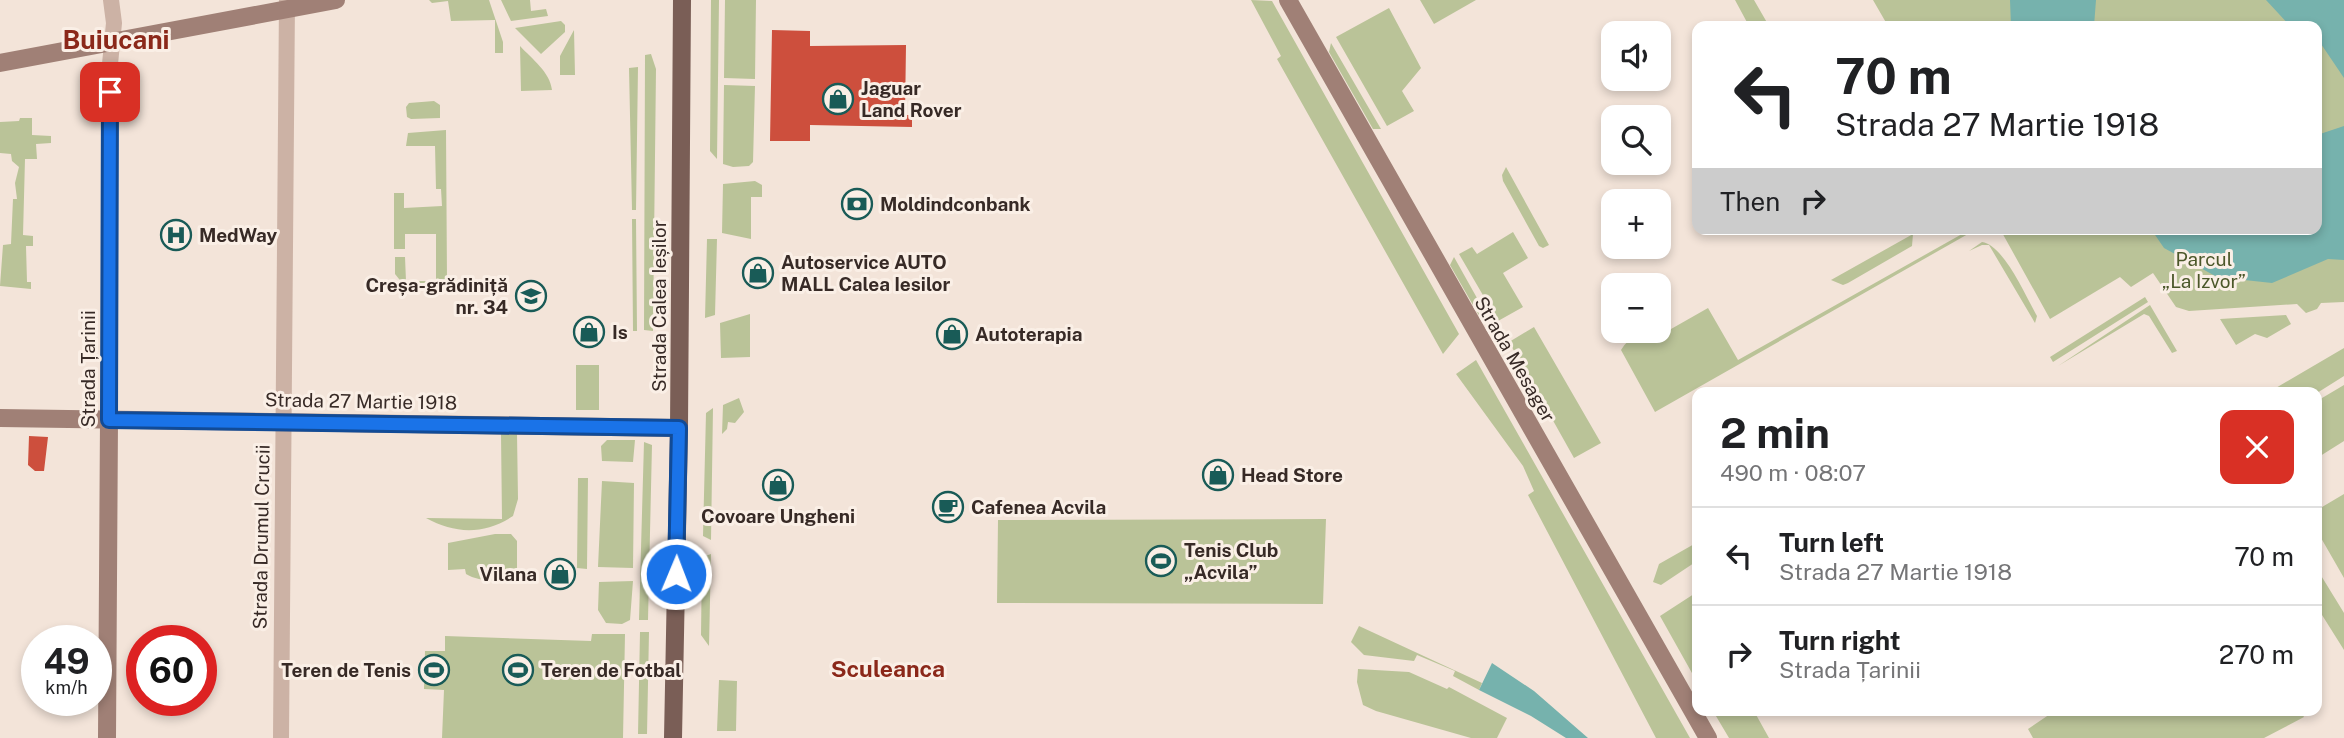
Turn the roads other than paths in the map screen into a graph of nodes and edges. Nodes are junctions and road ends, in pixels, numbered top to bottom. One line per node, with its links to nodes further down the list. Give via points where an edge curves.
1 (111, 0): 6 (street, Strada Țarinii)
2 (336, 0): 5 (street)
3 (682, 0): 11 (main road, Strada Calea Ieșilor)
4 (1289, 0): 12 (street, Strada Mesager)
5 (286, 5): 6 (street); 10 (street, Strada Drumul Crucii)
6 (112, 43): 7 (street); 9 (street, Strada Țarinii)
7 (0, 63)
8 (0, 418): 9 (street, Strada 27 Martie 1918)
9 (109, 420): 10 (street, Strada 27 Martie 1918); 14 (street, Strada Țarinii)
10 (284, 420): 11 (street, Strada 27 Martie 1918); 15 (street, Strada Drumul Crucii)
11 (679, 428): 16 (main road, Strada Calea Ieșilor)
12 (1692, 710)
13 (1696, 716): 17 (street, Strada Mesager)
14 (107, 738)
15 (281, 738)
16 (673, 738)
17 (1708, 738)

